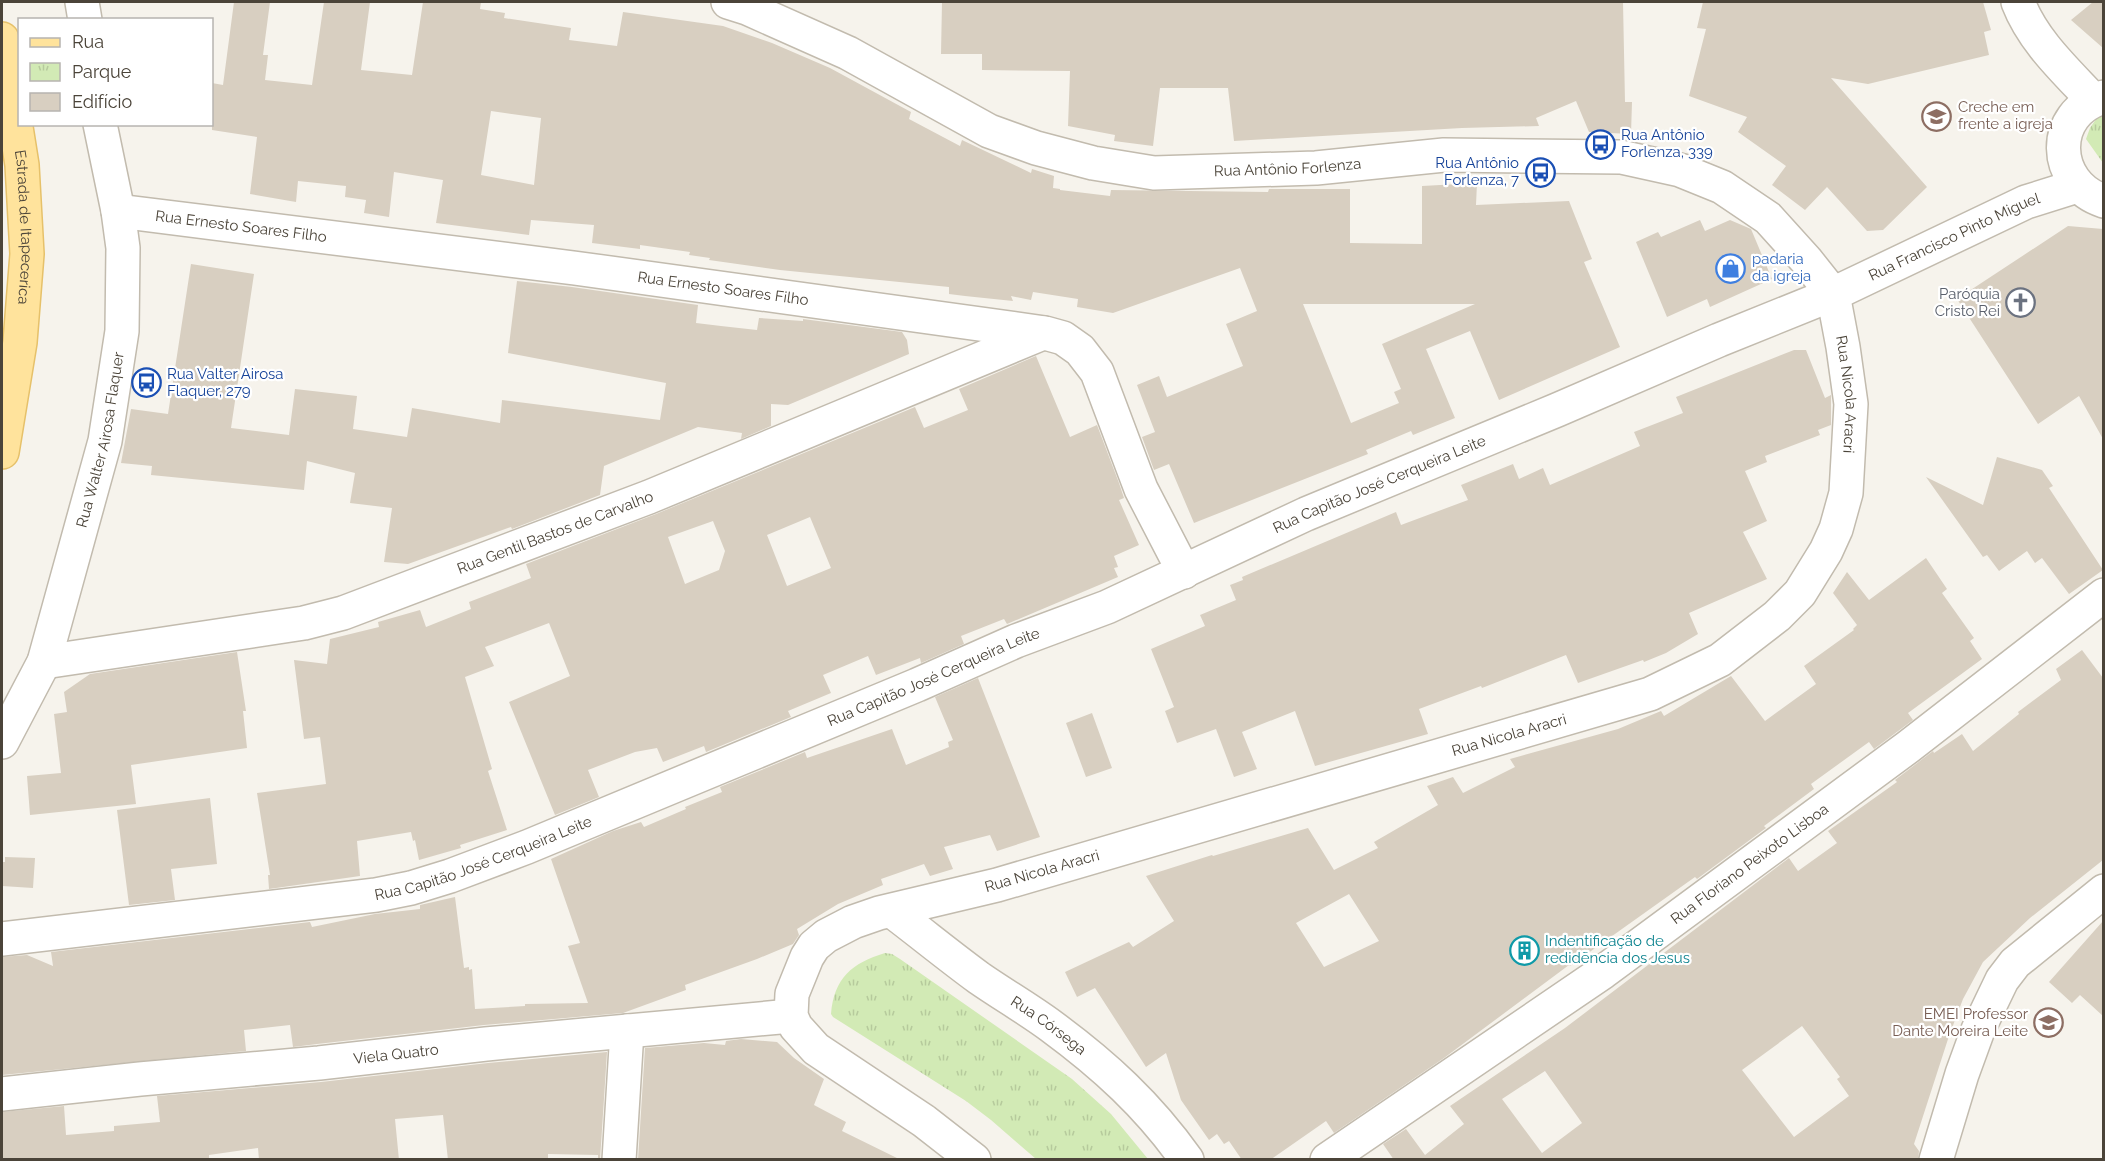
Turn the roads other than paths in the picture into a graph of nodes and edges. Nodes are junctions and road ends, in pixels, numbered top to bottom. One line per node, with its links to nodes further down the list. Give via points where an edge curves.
1 (82, 2): 4 (street)
2 (728, 2): 10 (street, Rua Antônio Forlenza, via 848,53 989,131 1093,163 1154,173 1316,168 1444,155 1509,155 1621,157 1680,170 1722,187 1768,218)
3 (2018, 2): 6 (street, via 2049,54)
4 (85, 18)
5 (2, 39): 12 (main road, Estrada de Itapecerica, via 22,165 27,254 20,342)
6 (2098, 98): 8 (street, via 2079,110 2064,139 2063,156 2068,172)
7 (100, 126): 9 (street, Rua Walter Airosa Flaquer)
8 (2090, 194): 10 (street, Rua Francisco Pinto Miguel, via 2026,202)
9 (118, 211): 11 (street, Rua Ernesto Soares Filho); 15 (street, Rua Walter Airosa Flaquer, via 123,248 122,331 105,441)
10 (1833, 294): 13 (street, Rua Capitão José Cerqueira Leite, via 1306,514); 18 (street, Rua Nicola Aracri, via 1851,404 1846,493 1836,529 1800,593 1720,660 1650,694 997,885)
11 (1045, 333): 13 (street, Rua Ernesto Soares Filho, via 1063,338 1080,350 1097,372 1141,489); 15 (street, Rua Gentil Bastos de Carvalho, via 649,498 343,613 304,623)
12 (2, 452)
13 (1184, 572): 19 (street, Rua Capitão José Cerqueira Leite, via 602,816 440,879 376,895)
14 (2103, 595): 26 (street, Rua Floriano Peixoto Lisboa, via 1908,747 1603,972)
15 (44, 662): 16 (street, Rua Walter Airosa Flaquer)
16 (2, 742)
17 (2103, 891): 27 (street, via 2015,963 2002,980 1978,1030 1950,1106)
18 (892, 911): 20 (street, Rua Nicola Aracri, via 853,922 814,946 798,975); 25 (street, Rua Córsega, via 1094,1059 1137,1097)
19 (2, 939)
20 (791, 1017): 21 (street, Viela Quatro); 24 (street, via 816,1049 924,1121)
21 (627, 1031): 22 (street, Viela Quatro); 23 (street)
22 (2, 1094)
23 (619, 1160)
24 (974, 1160)
25 (1186, 1160)
26 (1327, 1160)
27 (1936, 1160)

